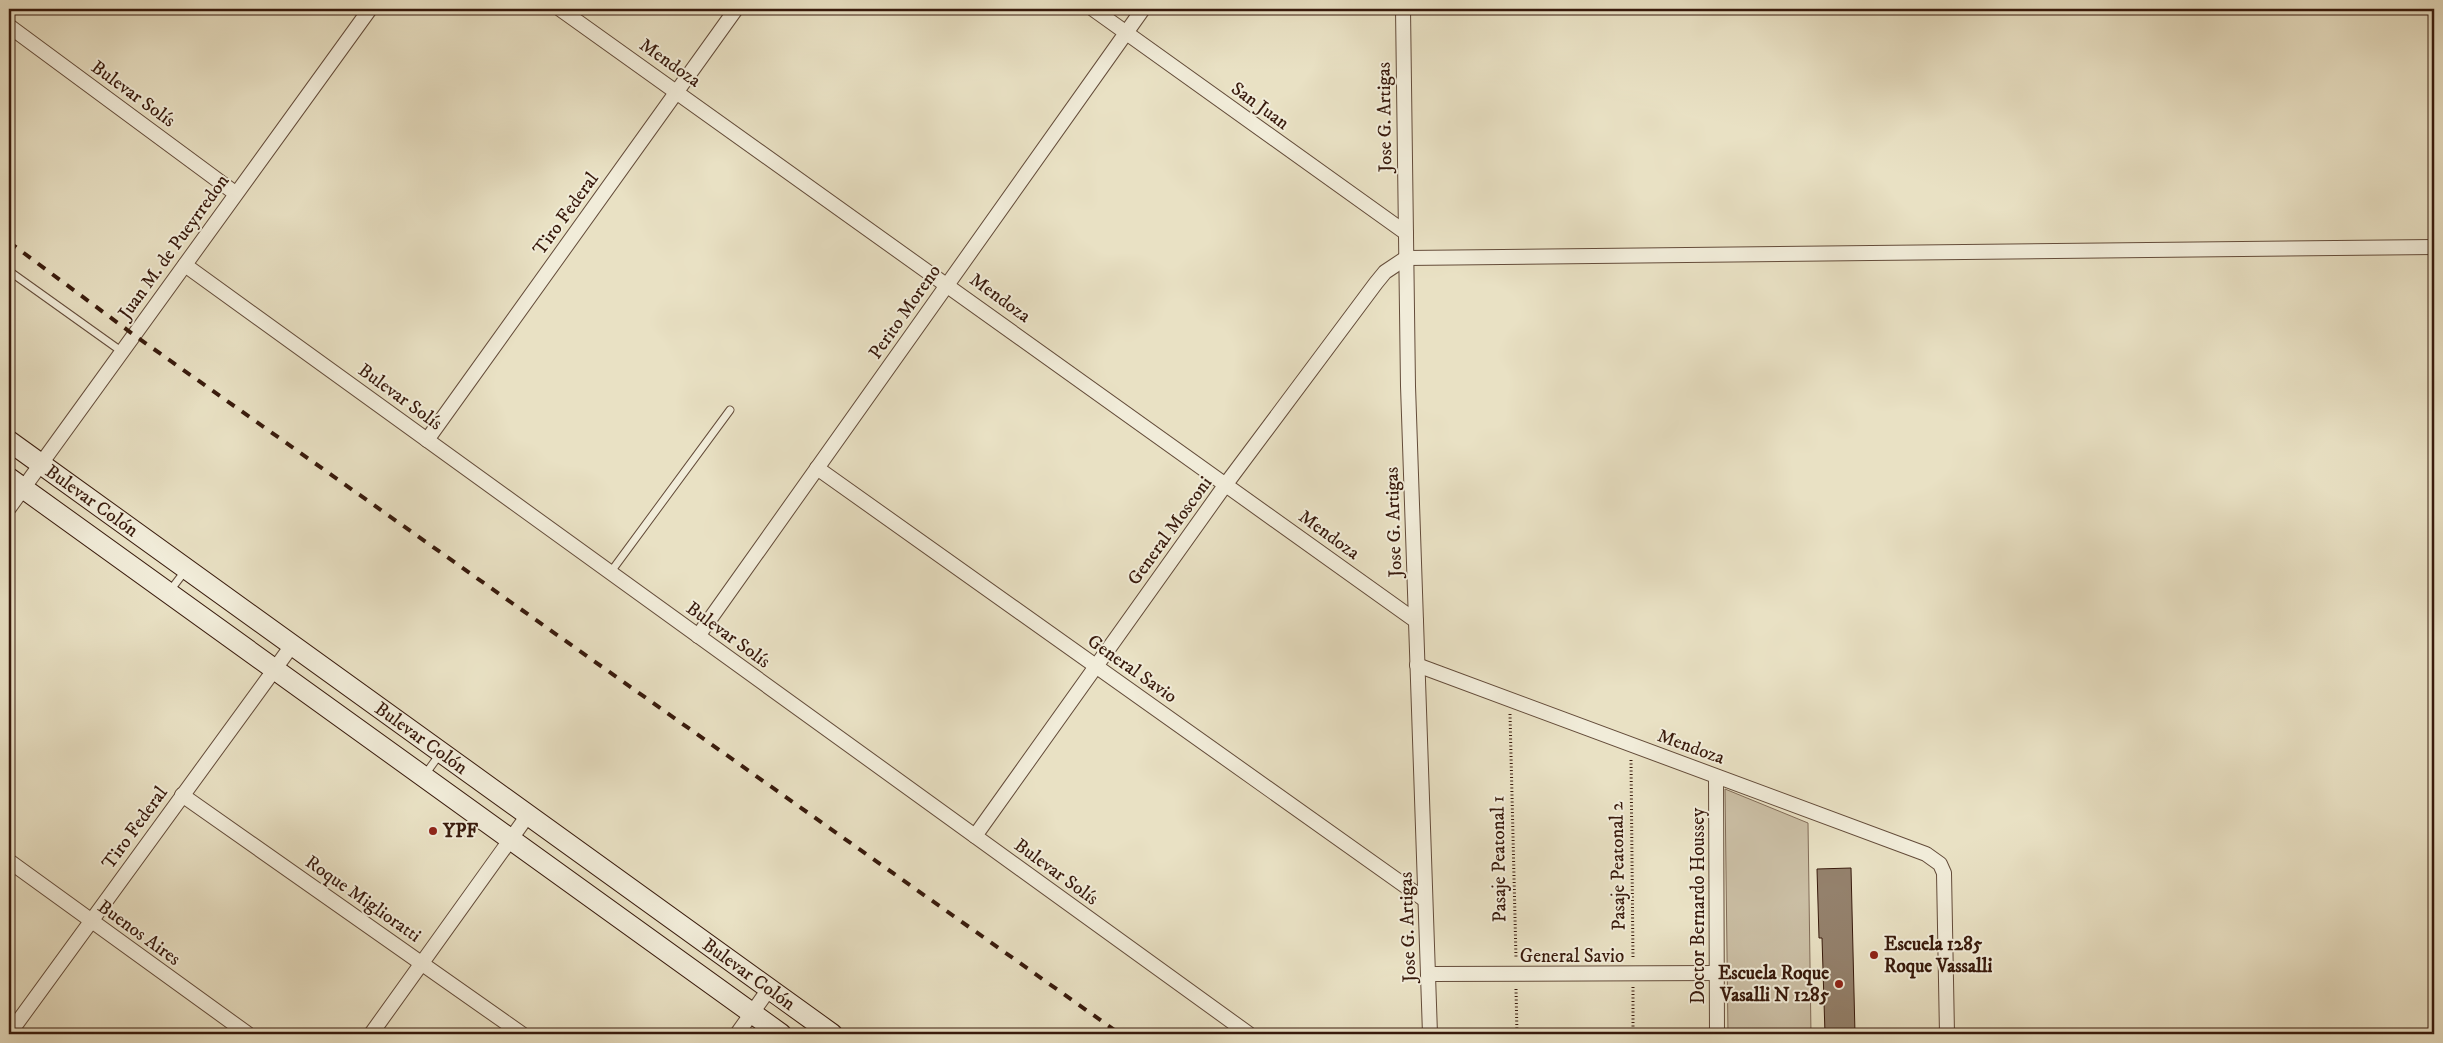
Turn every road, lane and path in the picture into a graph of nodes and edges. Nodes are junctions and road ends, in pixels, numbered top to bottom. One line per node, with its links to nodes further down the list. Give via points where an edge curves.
1 (370, 9): 10 (street, Juan M. de Pueyrredon)
2 (560, 9): 9 (street, Mendoza)
3 (736, 9): 9 (street, Tiro Federal)
4 (1093, 9): 8 (street, San Juan)
5 (1143, 9): 8 (street, Perito Moreno)
6 (1403, 9): 11 (street, Jose G. Artigas)
7 (9, 26): 10 (street, Bulevar Solís)
8 (1126, 33): 11 (street, San Juan); 16 (street, Perito Moreno)
9 (678, 91): 16 (street, Mendoza); 19 (street, Tiro Federal)
10 (235, 194): 14 (street, Juan M. de Pueyrredon)
11 (1406, 233): 13 (street, Jose G. Artigas)
12 (2434, 247): 13 (street)
13 (1406, 258): 24 (street, General Mosconi, via 1385,272); 29 (street, Jose G. Artigas)
14 (185, 265): 17 (street, Juan M. de Pueyrredon); 19 (street, Bulevar Solís)
15 (9, 271): 17 (lane)
16 (948, 284): 22 (street, Perito Moreno); 24 (street, Mendoza)
17 (122, 351): 21 (street, Juan M. de Pueyrredon)
18 (730, 410): 27 (lane)
19 (426, 440): 27 (street, Bulevar Solís)
20 (9, 441): 21 (main road, Bulevar Colón)
21 (41, 464): 23 (street, Juan M. de Pueyrredon); 26 (main road, Bulevar Colón)
22 (817, 468): 30 (street, Perito Moreno); 33 (street, General Savio)
23 (16, 483): 25 (street, Juan M. de Pueyrredon); 28 (main road, Bulevar Colón)
24 (1226, 484): 29 (street, Mendoza); 33 (street, General Mosconi)
25 (9, 508)
26 (186, 568): 28 (lane); 31 (main road, Bulevar Colón)
27 (610, 573): 30 (street, Bulevar Solís)
28 (168, 593): 34 (main road, Bulevar Colón)
29 (1416, 620): 32 (street, Jose G. Artigas)
30 (698, 636): 42 (street, Bulevar Solís)
31 (292, 644): 34 (street, Tiro Federal); 36 (main road, Bulevar Colón)
32 (1417, 665): 39 (street, Mendoza); 45 (street, Jose G. Artigas)
33 (1096, 666): 42 (street, General Mosconi); 45 (street, General Savio)
34 (274, 669): 38 (main road, Bulevar Colón); 40 (street, Tiro Federal)
35 (1510, 714): 51 (path, Pasaje Peatonal 1)
36 (442, 752): 38 (lane); 41 (main road, Bulevar Colón)
37 (1631, 758): 50 (path, Pasaje Peatonal 2)
38 (424, 776): 43 (main road, Bulevar Colón)
39 (1716, 777): 48 (street, Doctor Bernardo Houssey); 66 (street, Mendoza, via 1926,854 1940,864 1944,873)
40 (182, 795): 46 (street, Tiro Federal); 47 (street, Roque Miglioratti)
41 (528, 815): 43 (street); 52 (main road, Bulevar Colón)
42 (975, 836): 61 (street, Bulevar Solís)
43 (511, 839): 47 (street); 53 (main road, Bulevar Colón)
44 (9, 861): 46 (street, Buenos Aires)
45 (1426, 900): 49 (street, Jose G. Artigas)
46 (90, 920): 54 (street, Tiro Federal); 55 (street, Buenos Aires)
47 (422, 964): 56 (street); 57 (street, Roque Miglioratti)
48 (1717, 973): 50 (street, General Savio); 65 (street, Doctor Bernardo Houssey)
49 (1428, 974): 51 (street, General Savio); 62 (street, Jose G. Artigas)
50 (1633, 974): 51 (street, General Savio); 64 (path, Pasaje Peatonal 2)
51 (1516, 975): 63 (path, Pasaje Peatonal 1)
52 (769, 989): 53 (street); 60 (main road, Bulevar Colón)
53 (752, 1013): 58 (street); 59 (main road, Bulevar Colón)
54 (9, 1034)
55 (248, 1034)
56 (371, 1034)
57 (522, 1034)
58 (737, 1034)
59 (781, 1034)
60 (832, 1034)
61 (1249, 1034)
62 (1430, 1034)
63 (1517, 1034)
64 (1633, 1034)
65 (1717, 1034)
66 (1947, 1034)

